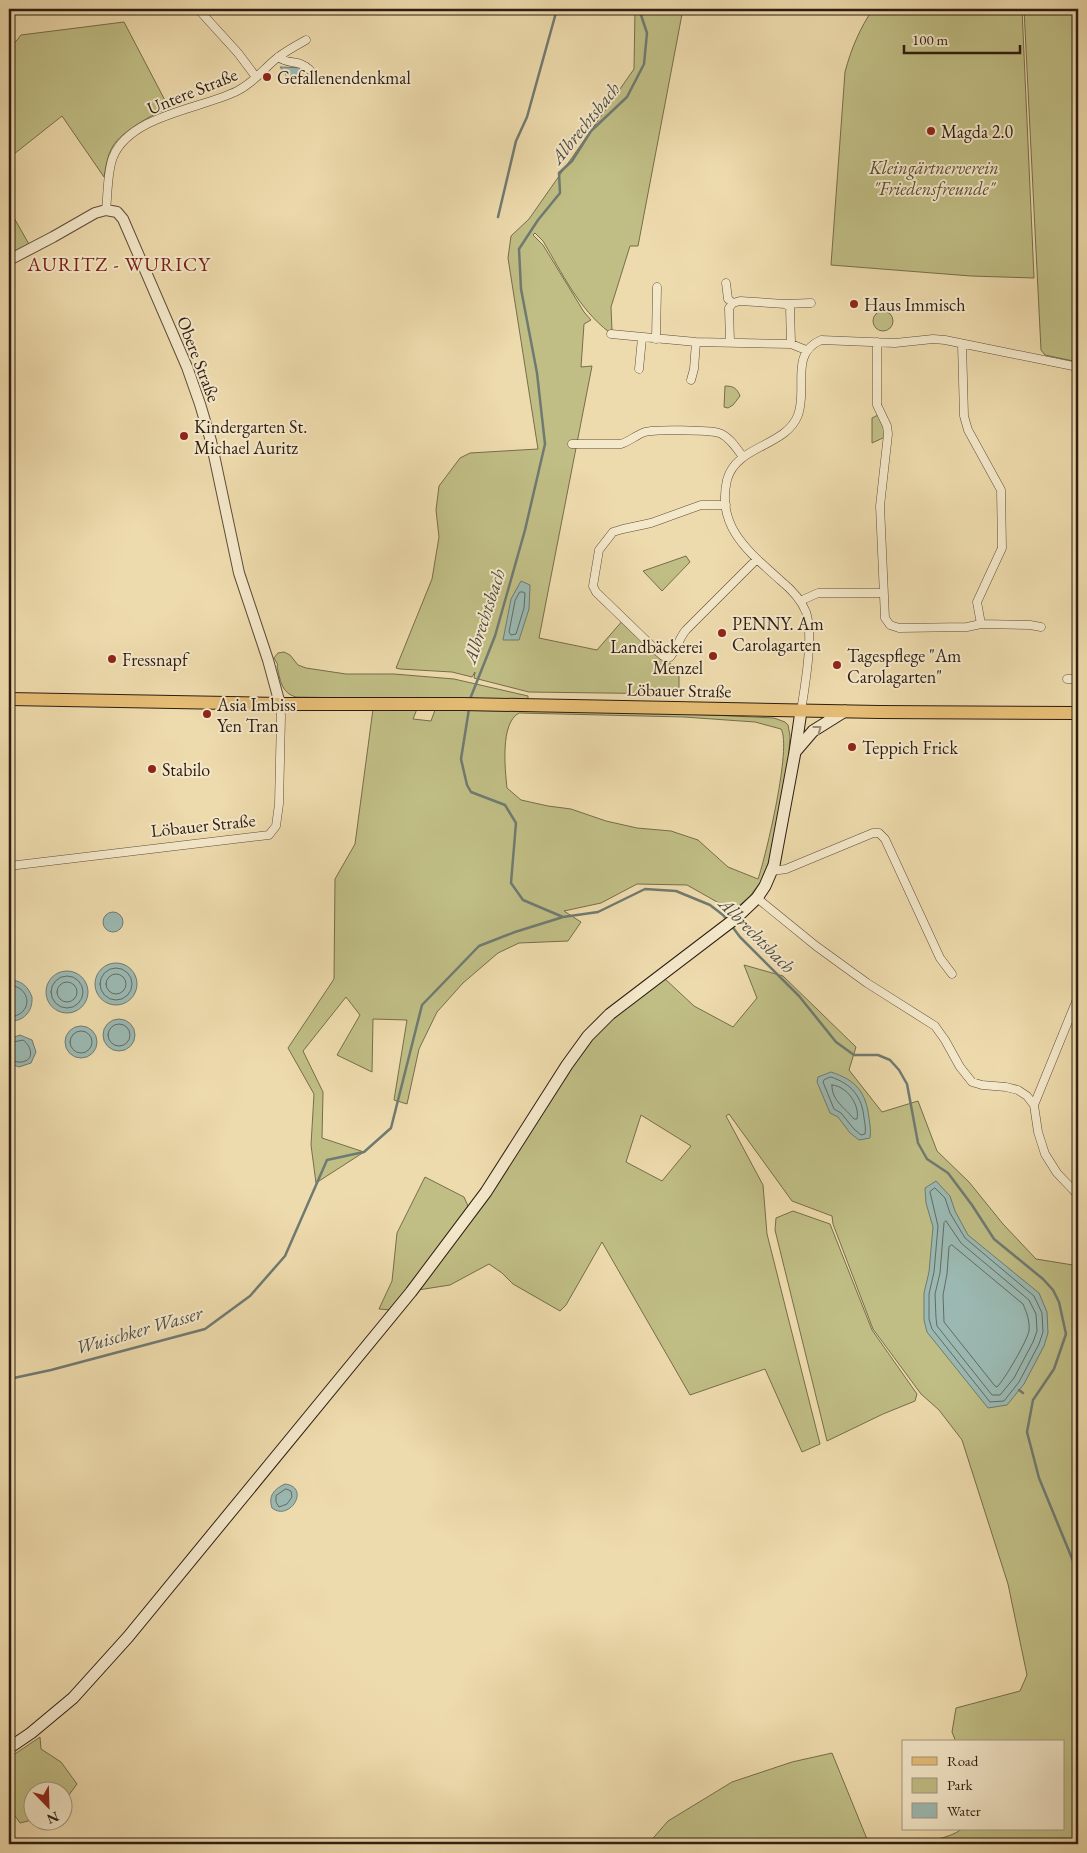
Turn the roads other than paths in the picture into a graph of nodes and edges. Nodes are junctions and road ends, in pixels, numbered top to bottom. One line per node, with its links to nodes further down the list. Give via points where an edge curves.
1 (198, 9): 5 (street, Untere Straße)
2 (306, 40): 3 (street)
3 (278, 57): 4 (street, via 303,63); 5 (street)
4 (310, 70)
5 (256, 76): 6 (street, Untere Straße, via 254,81 223,98 164,116 128,138 118,147 113,159)
6 (106, 210): 7 (street); 36 (street, Obere Straße, via 117,212 123,220 187,367 211,441 238,573)
7 (9, 260)
8 (726, 283): 11 (street, via 728,299)
9 (657, 287): 15 (street)
10 (811, 302): 12 (street)
11 (732, 303): 12 (street); 17 (street, via 729,308)
12 (785, 304): 19 (street, via 792,312)
13 (611, 334): 14 (street)
14 (642, 338): 15 (street); 23 (street)
15 (656, 339): 16 (street)
16 (696, 342): 17 (street); 24 (street)
17 (730, 342): 19 (street)
18 (877, 342): 20 (street, via 933,339); 21 (street, via 821,340); 29 (street, via 878,405 888,434 880,506)
19 (791, 344): 21 (street)
20 (962, 344): 22 (street); 31 (street, via 964,416 968,430 1000,490 1002,548 977,602)
21 (806, 350): 26 (street, via 798,416 786,431)
22 (1078, 367)
23 (640, 368)
24 (691, 380)
25 (572, 444): 26 (street, via 621,444 632,436 653,429 719,433)
26 (743, 457): 27 (street, via 728,478)
27 (726, 505): 28 (street, via 732,530); 28 (street, via 701,505 651,523 613,532 599,550 593,586 596,592 656,650 670,657 686,630)
28 (757, 559): 30 (street)
29 (883, 593): 30 (street, via 818,593); 31 (street, via 885,618 894,627 967,627)
30 (800, 601): 37 (street, via 809,625)
31 (981, 624): 32 (street)
32 (1041, 627)
33 (1067, 679): 34 (street)
34 (1078, 679)
35 (9, 699): 36 (main road, Löbauer Straße)
36 (280, 704): 37 (main road, Löbauer Straße, via 477,704); 41 (street, Löbauer Straße, via 279,804 276,826 269,835)
37 (802, 711): 38 (main road, Löbauer Straße); 40 (main road)
38 (845, 712): 39 (main road, Löbauer Straße); 40 (main road, one-way to 38, via 813,731)
39 (1078, 713)
40 (796, 752): 42 (main road)
41 (9, 866)
42 (772, 871): 43 (main road); 44 (street, via 786,869 873,833 880,833 940,958)
43 (757, 898): 46 (street, via 867,983 935,1026 972,1082 1018,1090); 48 (main road, via 736,918 610,1014 588,1036 566,1065 486,1192 411,1292 128,1637 73,1698)
44 (952, 974)
45 (1078, 997): 46 (street)
46 (1034, 1105): 47 (street, via 1045,1154 1057,1173)
47 (1078, 1195)
48 (9, 1748)

